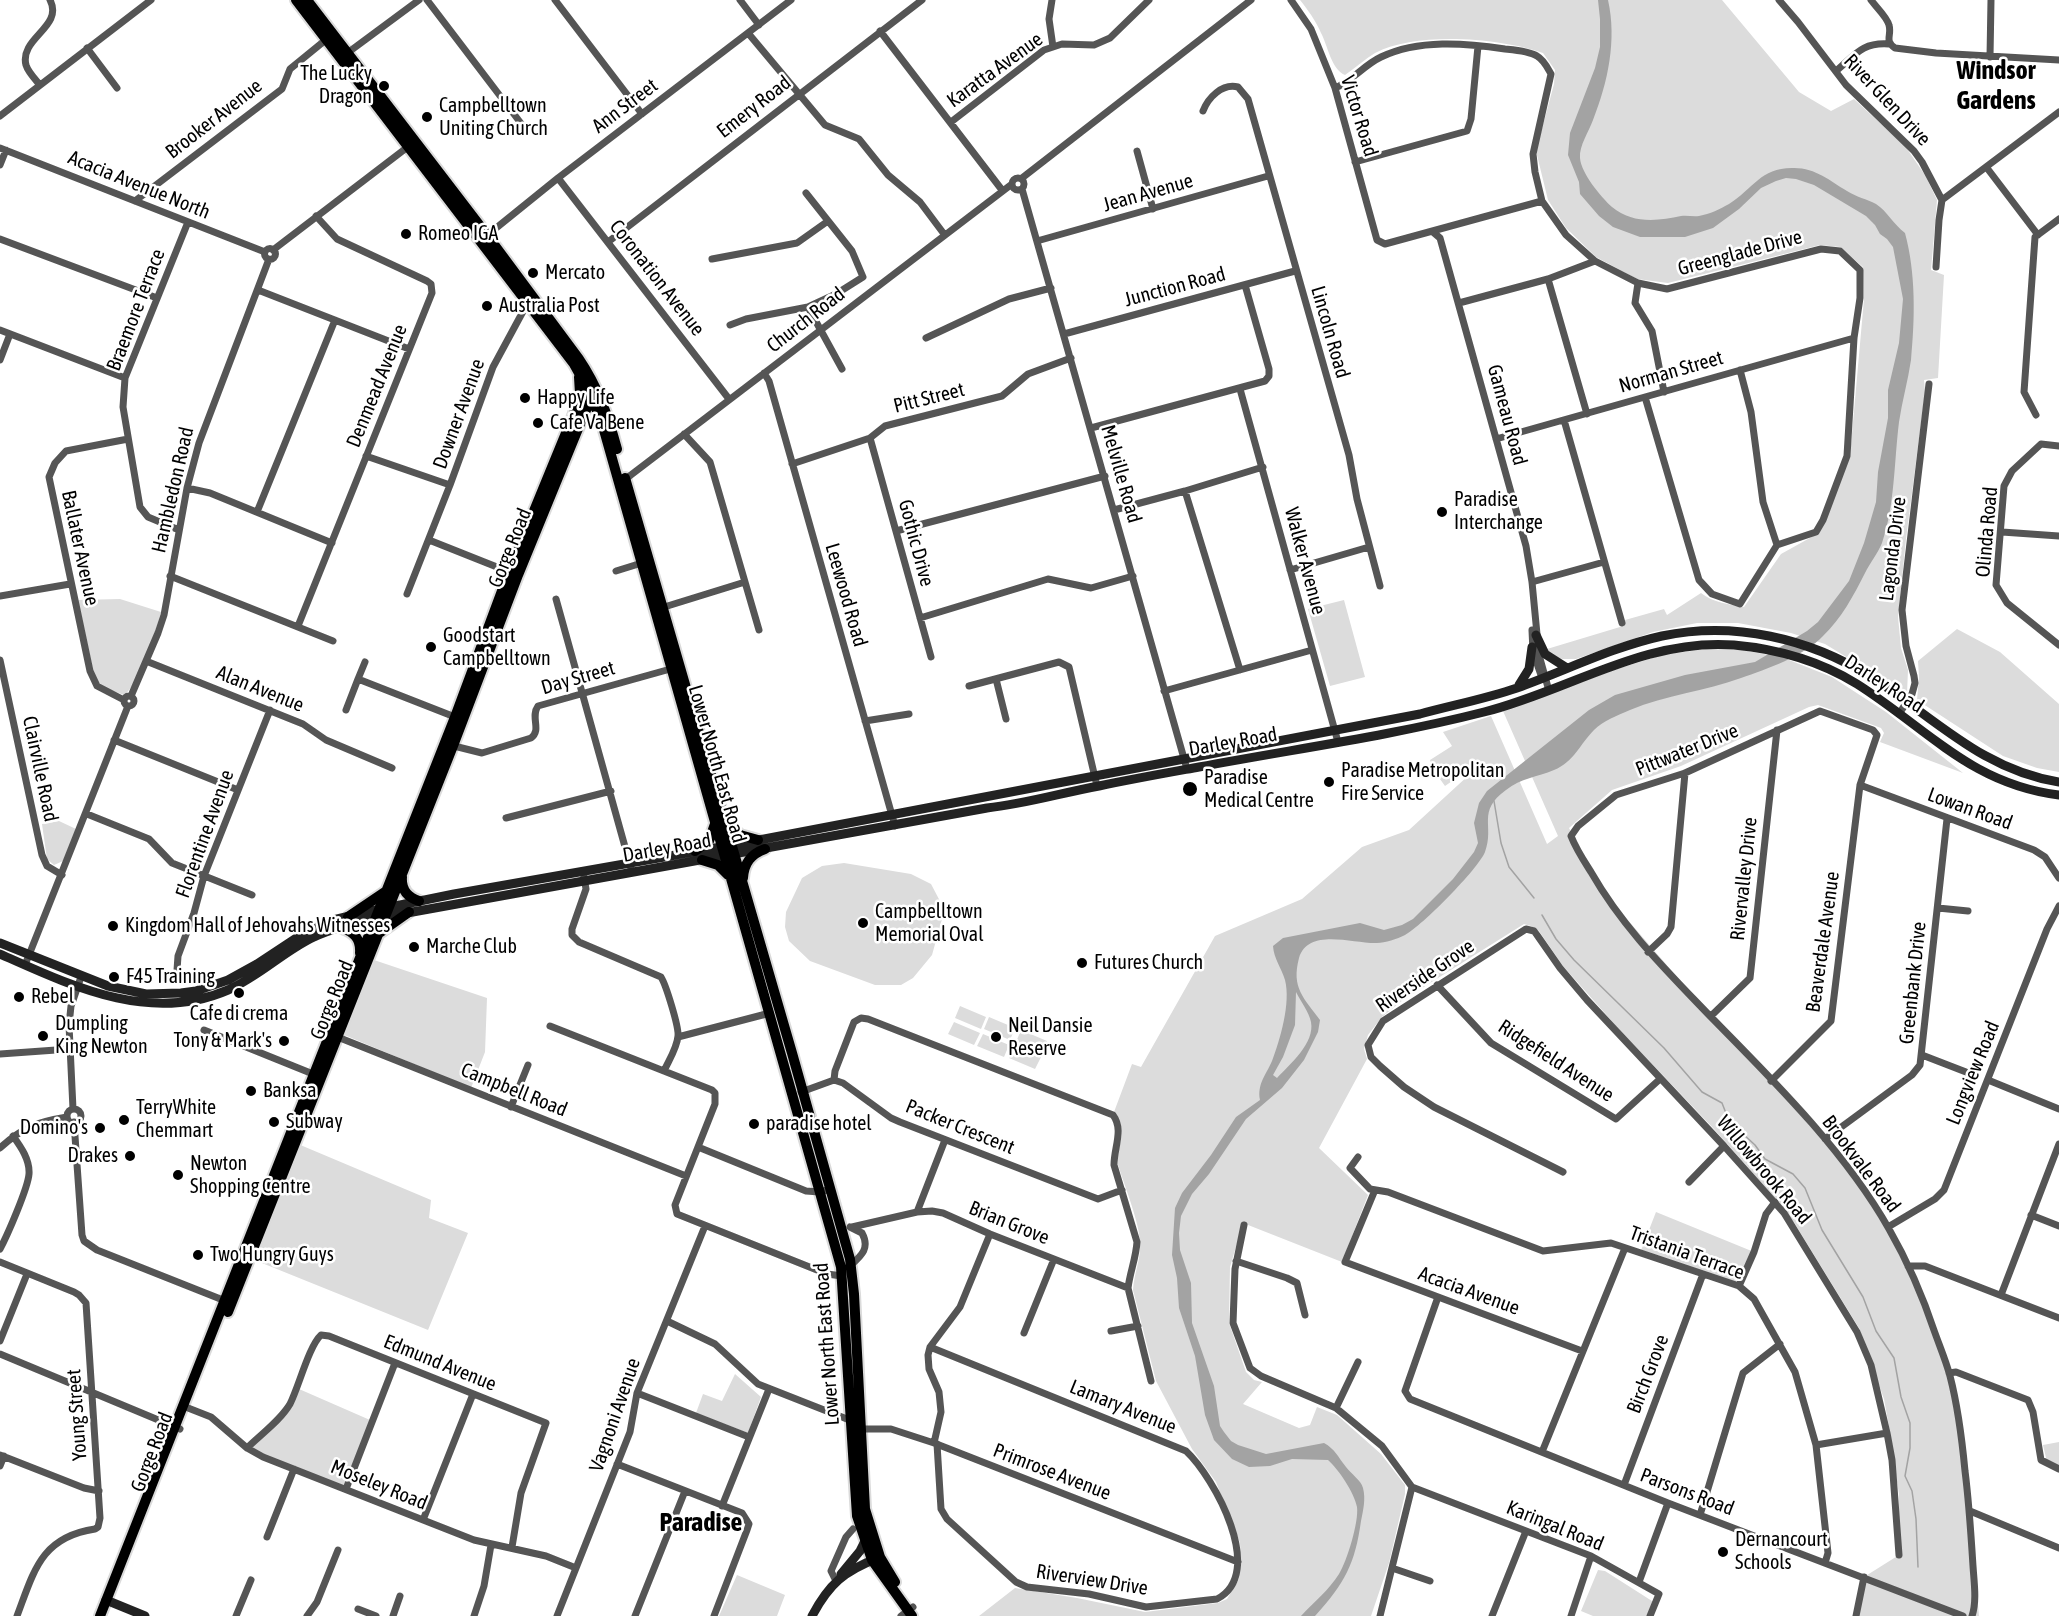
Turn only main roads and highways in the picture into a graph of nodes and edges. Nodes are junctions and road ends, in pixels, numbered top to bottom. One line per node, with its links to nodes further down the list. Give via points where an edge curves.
1 (296, 0): 3 (main road, Lower North East Road)
2 (307, 0): 3 (main road, Lower North East Road)
3 (329, 37): 4 (main road, Lower North East Road)
4 (484, 238): 5 (main road, Lower North East Road); 6 (main road, Lower North East Road, via 579,358)
5 (579, 374): 6 (main road, Lower North East Road); 7 (main road, Gorge Road, via 580,394)
6 (596, 396): 7 (main road, Gorge Road); 8 (main road, Gorge Road, via 584,414); 16 (main road, Lower North East Road, via 605,408)
7 (573, 416): 8 (main road, Gorge Road)
8 (513, 573): 13 (main road, Gorge Road); 13 (main road, Gorge Road, via 454,717)
9 (1536, 635): 11 (main road, via 1545,654)
10 (1532, 647): 12 (main road, via 1529,669)
11 (1567, 668): 12 (main road, Darley Road); 14 (main road, Darley Road, via 1668,635 1719,631 1763,634 1804,645 1860,670 1998,764)
12 (1518, 687): 17 (main road, Darley Road, via 1420,714)
13 (448, 744): 23 (main road, Gorge Road); 27 (main road, Gorge Road)
14 (2059, 782)
15 (2059, 795): 18 (main road, Darley Road, via 2022,788 1987,775 1856,683 1811,662 1784,653 1710,644 1653,652 1483,713 1014,805)
16 (720, 821): 17 (main road, via 737,833); 19 (main road, via 705,846); 20 (main road, Lower North East Road)
17 (758, 840): 20 (main road, Darley Road)
18 (765, 849): 20 (main road, Darley Road); 26 (main road, via 747,862)
19 (695, 851): 20 (main road, Darley Road); 22 (main road, Darley Road)
20 (728, 851): 21 (main road, Darley Road); 25 (main road, Lower North East Road); 26 (main road, Lower North East Road)
21 (702, 860): 22 (main road, Darley Road); 25 (main road, via 722,868)
22 (631, 868): 24 (main road, Darley Road)
23 (402, 873): 28 (main road, via 404,890); 30 (main road, Gorge Road)
24 (584, 876): 28 (main road, Darley Road); 29 (main road, Darley Road)
25 (731, 880): 40 (main road, Lower North East Road)
26 (744, 884): 40 (main road, Lower North East Road)
27 (386, 891): 30 (main road, Gorge Road); 31 (main road)
28 (419, 901): 30 (main road, Darley Road)
29 (410, 912): 30 (main road, Darley Road); 33 (main road)
30 (382, 913): 31 (main road); 32 (main road); 33 (main road, Gorge Road); 36 (main road, Gorge Road)
31 (348, 916): 37 (main road, via 310,928 250,968 196,991 146,994)
32 (342, 928): 36 (main road, via 357,937); 37 (main road, via 314,936 228,990 193,1000 134,1003)
33 (378, 934): 38 (main road, Gorge Road)
34 (0, 943): 37 (main road)
35 (0, 954): 37 (main road)
36 (360, 956): 38 (main road, Gorge Road)
37 (80, 981)
38 (333, 1036): 39 (main road, Gorge Road)
39 (316, 1076): 41 (main road, Gorge Road); 42 (main road, Gorge Road)
40 (798, 1093): 44 (main road, Lower North East Road); 44 (main road, Lower North East Road, via 816,1176)
41 (299, 1131): 42 (main road); 43 (main road, Gorge Road)
42 (288, 1137): 43 (main road, Gorge Road)
43 (274, 1184): 51 (main road, Gorge Road)
44 (826, 1191): 45 (main road, Lower North East Road); 46 (main road, Lower North East Road, via 847,1228)
45 (838, 1253): 46 (main road); 47 (main road, Lower North East Road)
46 (851, 1264): 47 (main road, Lower North East Road)
47 (855, 1425): 48 (main road, Lower North East Road, via 856,1505); 49 (main road, Lower North East Road, via 865,1509)
48 (865, 1541): 49 (main road, Lower North East Road); 50 (main road)
49 (876, 1559): 50 (main road); 52 (main road, Lower North East Road, via 894,1581)
50 (836, 1581): 56 (main road)
51 (109, 1600): 53 (main road, Gorge Road); 54 (main road, Gorge Road); 55 (main road)
52 (911, 1613)
53 (100, 1616)
54 (106, 1616)
55 (145, 1616)
56 (812, 1616)

